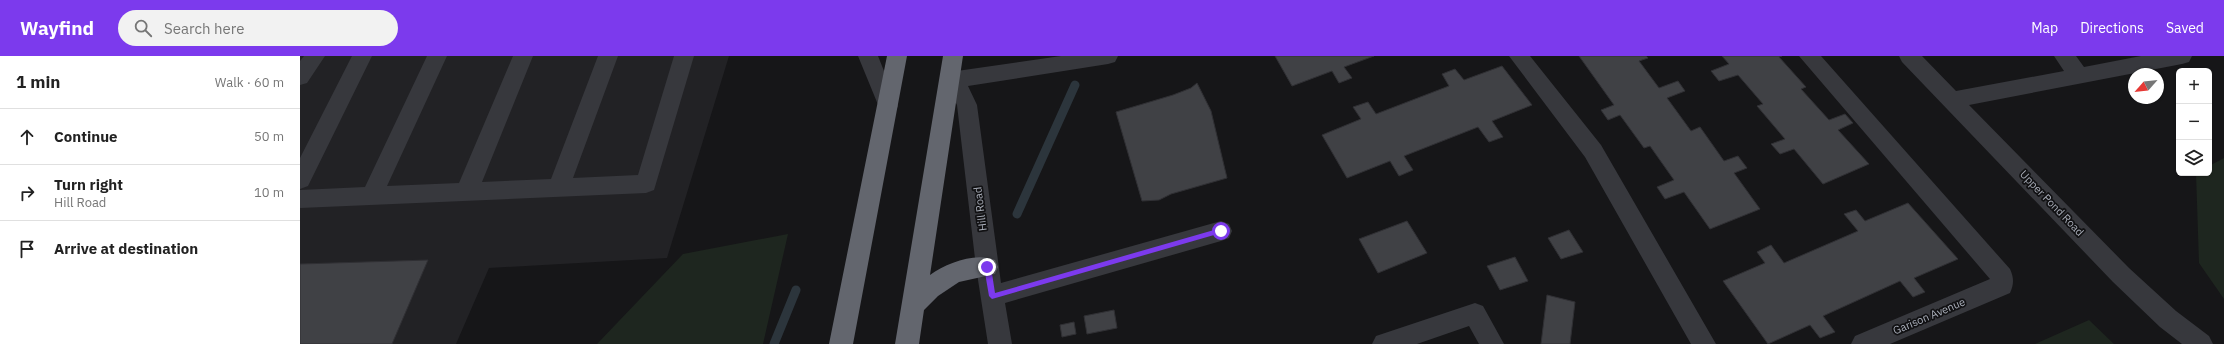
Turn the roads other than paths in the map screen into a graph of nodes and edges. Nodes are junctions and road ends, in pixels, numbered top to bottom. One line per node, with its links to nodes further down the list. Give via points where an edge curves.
1 (315, 56): 18 (street)
2 (362, 56): 22 (street)
3 (437, 56): 25 (street)
4 (523, 56): 24 (street)
5 (608, 56): 23 (street)
6 (684, 56): 23 (street, via 646,184)
7 (868, 56): 21 (street)
8 (897, 56): 21 (highway)
9 (954, 56): 19 (highway)
10 (1108, 56): 16 (street)
11 (1519, 56): 36 (street, via 1593,151)
12 (1809, 56): 37 (street, Garison Avenue, via 2002,276 2002,286)
13 (1909, 56): 20 (street, Upper Pond Road)
14 (2064, 56): 17 (street)
15 (2182, 56): 17 (street)
16 (1070, 59): 19 (street, via 982,77)
17 (2078, 75): 20 (street)
18 (300, 77)
19 (950, 79): 28 (street, Hill Road, via 959,88 967,105); 30 (highway)
20 (1952, 100): 38 (street, Upper Pond Road, via 2122,275 2168,319)
21 (888, 106): 31 (highway)
22 (300, 180)
23 (559, 187): 24 (street)
24 (467, 191): 25 (street)
25 (372, 195): 26 (street)
26 (300, 198)
27 (1221, 231): 29 (street)
28 (987, 267): 29 (street, Hill Road); 30 (highway, via 950,274 933,284)
29 (992, 296): 33 (street, Hill Road)
30 (913, 306): 32 (highway)
31 (841, 344)
32 (907, 344)
33 (1000, 344)
34 (1384, 344): 35 (street, via 1475,314)
35 (1492, 344)
36 (1704, 344)
37 (1863, 344)
38 (2200, 344)

